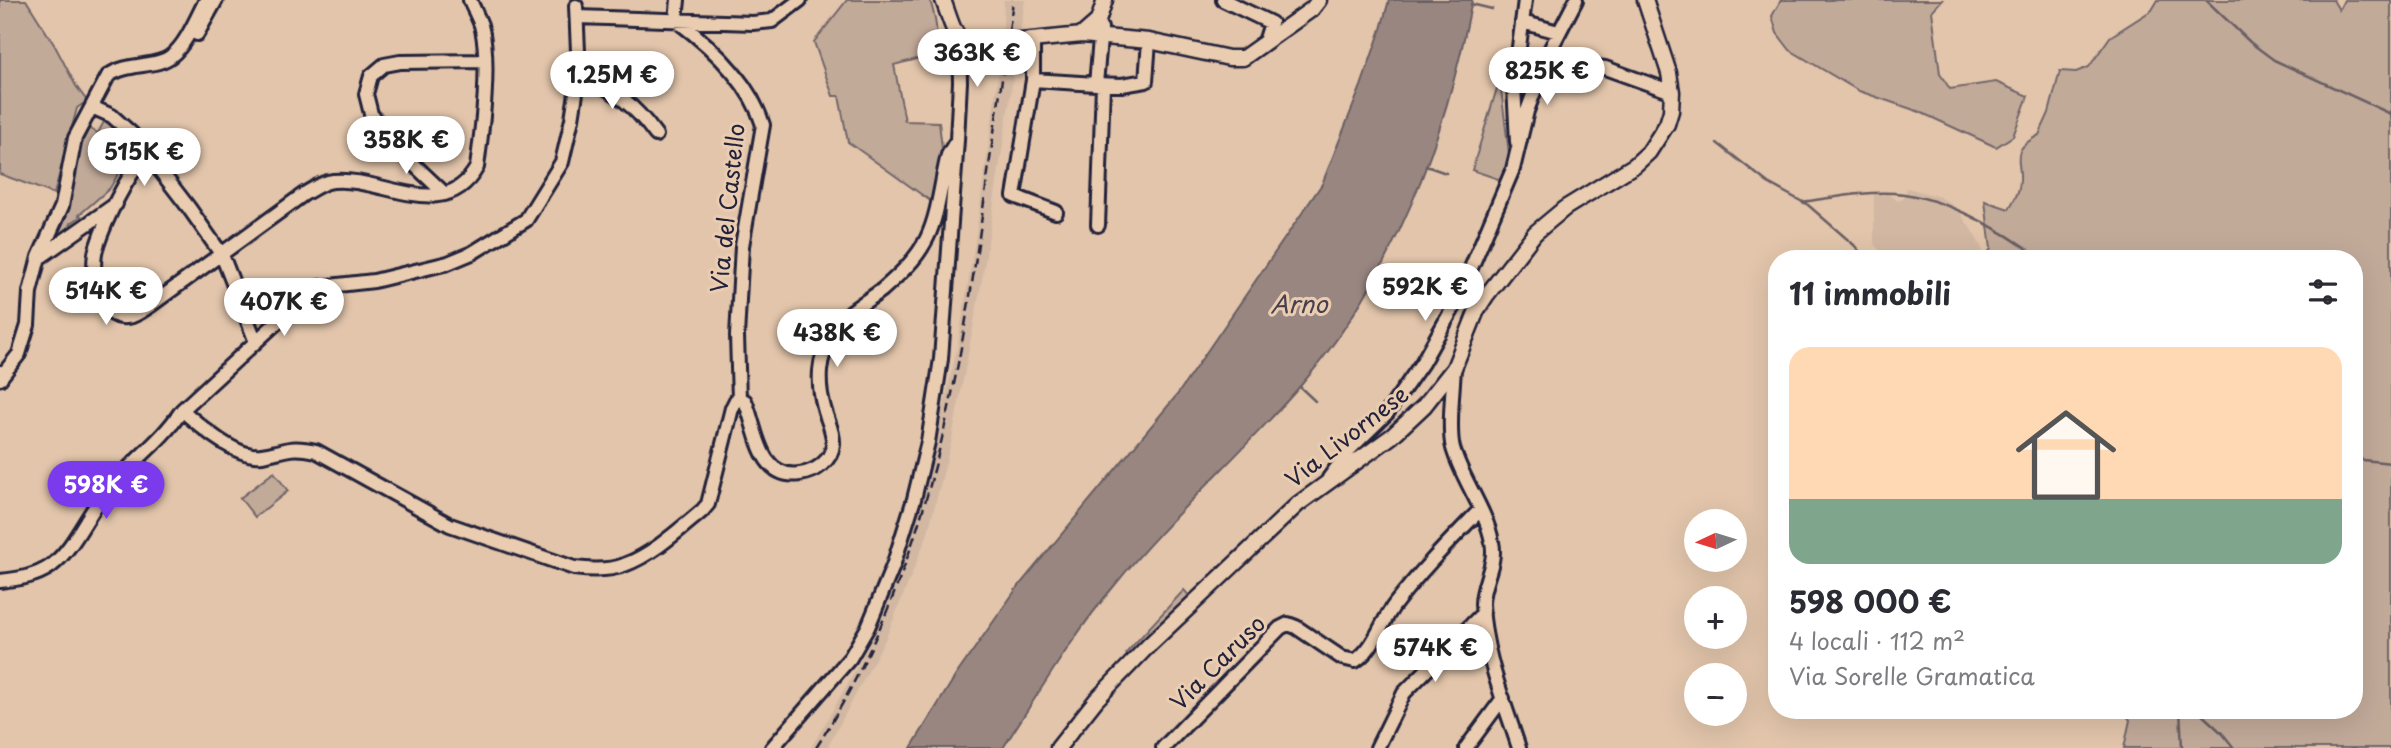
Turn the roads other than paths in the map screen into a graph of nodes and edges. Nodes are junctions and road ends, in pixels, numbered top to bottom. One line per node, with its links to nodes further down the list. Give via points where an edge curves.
1 (206, 0): 23 (street)
2 (216, 0): 23 (street, via 186,47)
3 (470, 0): 25 (street, via 481,26)
4 (678, 0): 13 (street)
5 (800, 0): 13 (street, via 772,20)
6 (943, 0): 18 (main road)
7 (1223, 0): 21 (street, via 1270,23)
8 (1319, 0): 21 (main road)
9 (1525, 0): 14 (street)
10 (1576, 0): 15 (street)
11 (1645, 0): 29 (main road, Via Livornese)
12 (1104, 7): 16 (main road, via 1098,21); 17 (street)
13 (676, 20): 26 (street, via 577,11); 44 (street, Via del Castello, via 701,38 741,83 763,125 742,246)
14 (1522, 22): 15 (street); 34 (street, via 1514,86)
15 (1558, 32): 24 (street)
16 (1082, 35): 17 (main road); 19 (main road)
17 (1101, 36): 20 (main road); 28 (street)
18 (959, 38): 22 (main road, via 974,46); 32 (street)
19 (1027, 40): 27 (street)
20 (1149, 41): 21 (main road, via 1229,58 1243,58); 28 (street, via 1146,81)
21 (1265, 42)
22 (997, 45)
23 (176, 50): 30 (street, via 170,58 116,70)
24 (1549, 52): 29 (street); 34 (street, via 1527,111)
25 (484, 61): 35 (street, via 477,167 461,187); 35 (street, via 400,62 384,65 371,76 366,94 371,114 406,157)
26 (579, 74): 31 (street, via 638,110); 41 (street, via 562,162 526,220 449,263 312,290)
27 (1033, 80): 28 (street); 37 (street, via 1014,196)
28 (1100, 84): 38 (street)
29 (1672, 92): 42 (main road, Via Livornese, via 1667,124 1649,152 1565,208 1535,233 1505,270 1477,310)
30 (92, 107): 33 (street, via 132,134); 40 (street, via 75,138 62,206)
31 (656, 135)
32 (957, 140): 44 (street, Via del Castello, via 948,155 927,237 909,265 841,320 823,355 820,386 833,445 820,467 796,475 772,467 759,445 745,401); 51 (street, via 941,359 914,499 868,627 850,658)
33 (146, 154): 36 (street); 39 (street)
34 (1518, 154): 46 (street, via 1467,279 1422,363 1387,413 1352,447)
35 (445, 194): 39 (street, via 407,193 343,181 326,183 303,194)
36 (116, 204): 39 (street, via 96,248 94,264 98,295 118,316 132,316 151,305); 40 (street)
37 (1056, 212)
38 (1098, 225)
39 (222, 255): 41 (street)
40 (39, 257): 43 (street, via 19,354)
41 (257, 342): 45 (street)
42 (1454, 368): 46 (main road, Via Livornese, via 1392,436); 47 (street, via 1452,445)
43 (0, 376)
44 (739, 399): 45 (street, via 732,408 708,504 641,557 622,566 594,570 574,568 450,525 316,451 296,447 259,455 246,453 202,429)
45 (182, 410): 48 (street, via 169,431 103,496 53,564 38,574)
46 (1324, 484): 52 (main road, Via Livornese, via 1148,646)
47 (1480, 510): 49 (street, via 1489,527 1494,555 1484,586); 53 (street, Via Caruso, via 1393,606 1365,654 1355,661 1342,658 1288,624)
48 (0, 581)
49 (1483, 613): 50 (street, via 1488,652); 54 (street, via 1404,693)
50 (1503, 698): 55 (street); 56 (street)
51 (772, 748)
52 (1058, 748)
53 (1163, 748)
54 (1377, 748)
55 (1466, 748)
56 (1519, 748)

